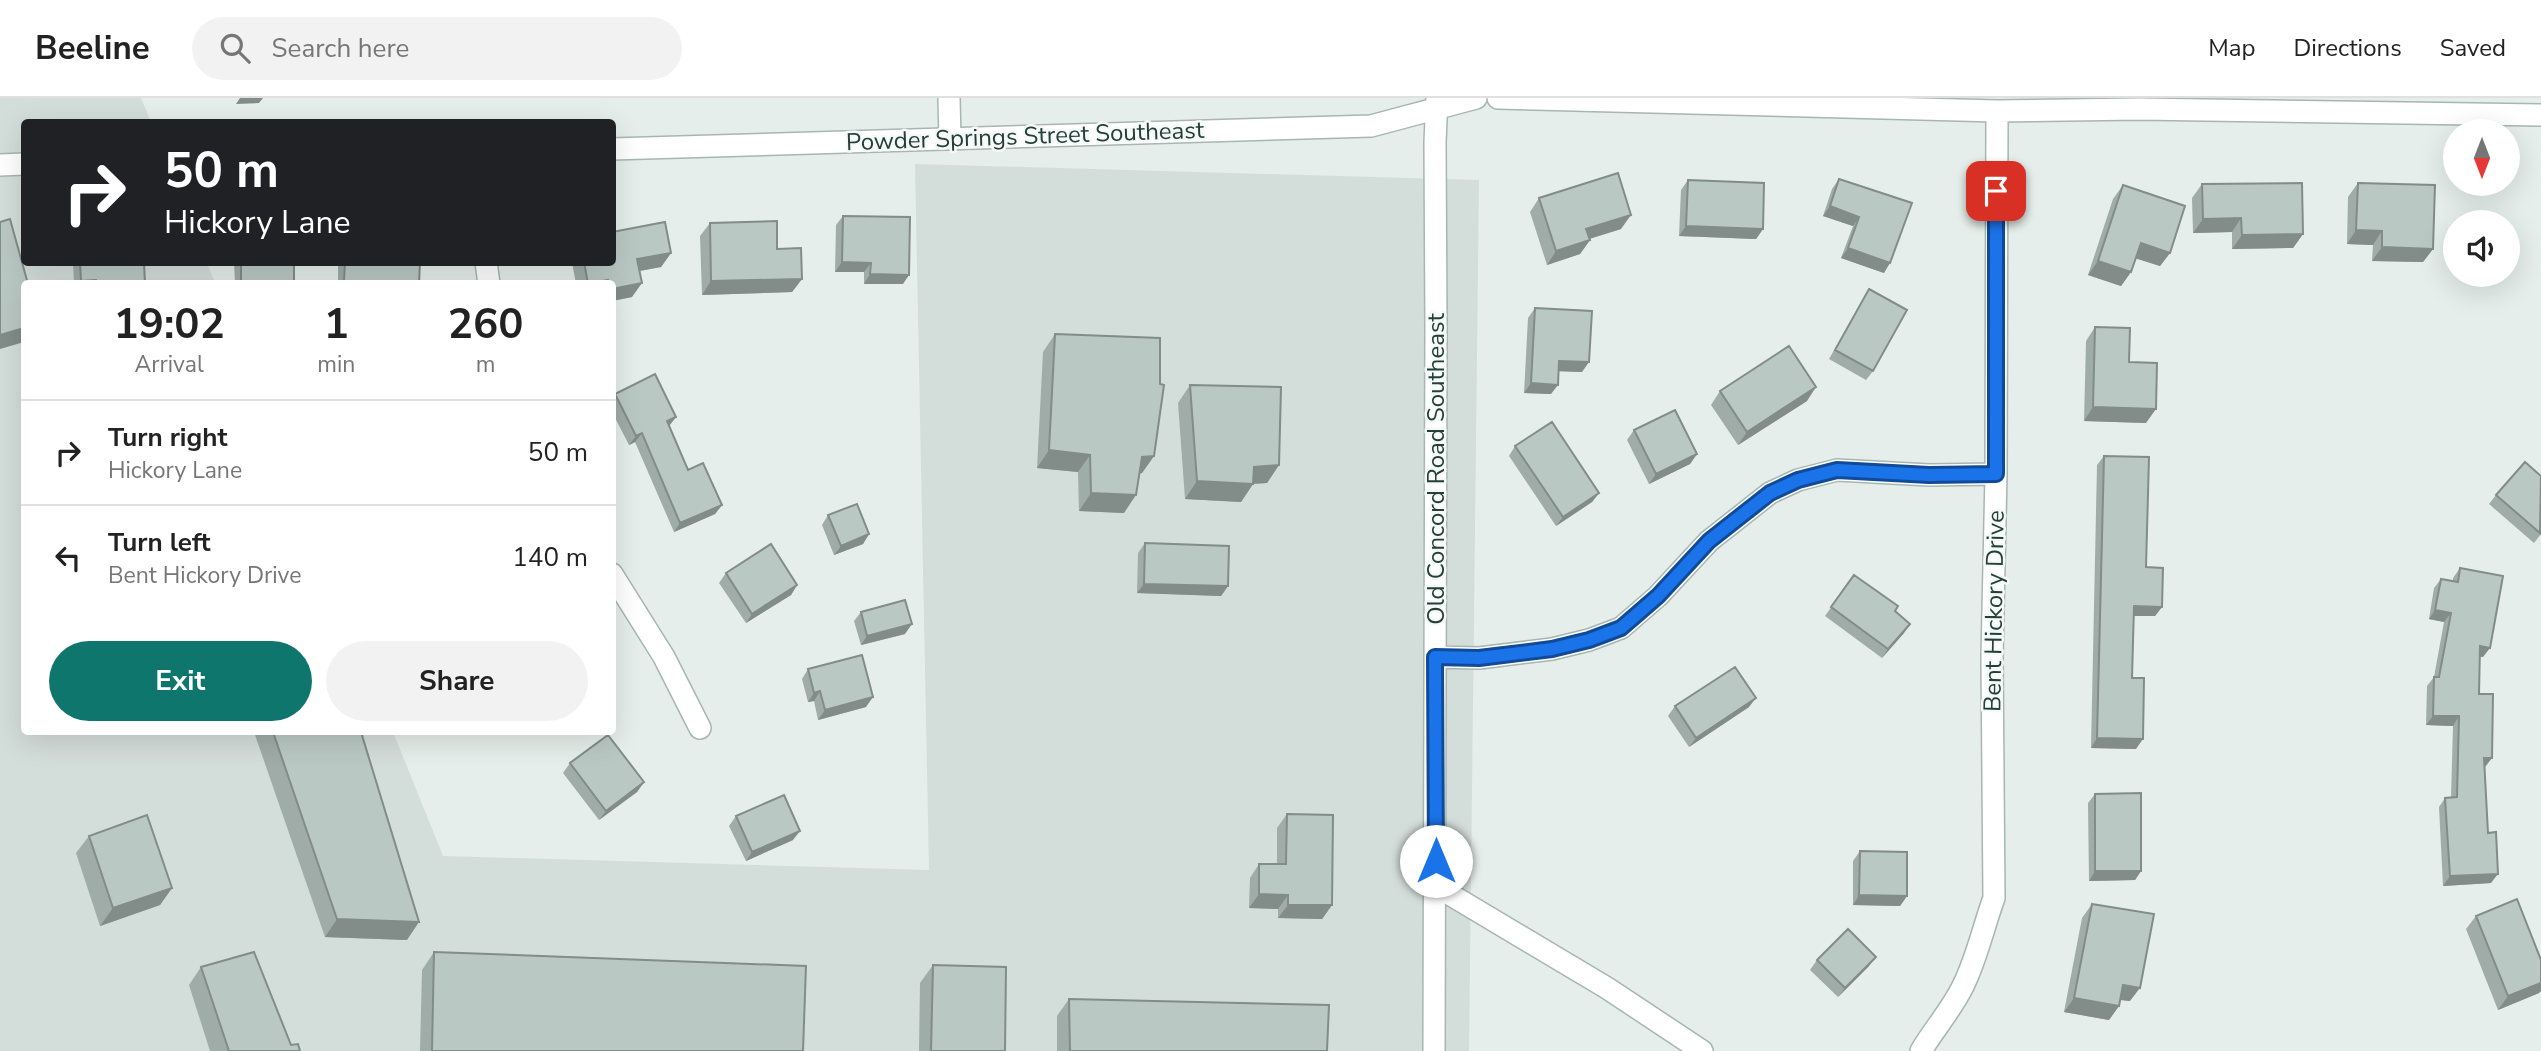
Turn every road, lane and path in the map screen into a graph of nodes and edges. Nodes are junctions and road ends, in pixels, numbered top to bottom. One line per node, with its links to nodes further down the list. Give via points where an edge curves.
1 (949, 98): 9 (street)
2 (1476, 98): 5 (street, Powder Springs Street Southeast)
3 (1498, 98): 4 (street)
4 (1713, 101): 7 (street)
5 (1437, 104): 9 (street, Powder Springs Street Southeast, via 1371,126); 15 (street, Old Concord Road Southeast)
6 (2139, 104): 7 (street); 8 (street)
7 (1997, 111): 13 (street, Bent Hickory Drive)
8 (2541, 115)
9 (950, 139): 10 (street, Powder Springs Street Southeast)
10 (616, 149)
11 (21, 164): 12 (street)
12 (0, 165)
13 (1996, 474): 15 (street, via 1837,470 1798,480 1770,493 1709,541 1621,628 1552,649 1479,658); 20 (street, Bent Hickory Drive, via 1994,898 1962,989)
14 (616, 580): 16 (street, via 664,657)
15 (1435, 657): 17 (street, Old Concord Road Southeast)
16 (700, 728)
17 (1436, 886): 18 (street, Old Concord Road Southeast); 19 (street)
18 (1434, 1051)
19 (1702, 1051)
20 (1921, 1051)

